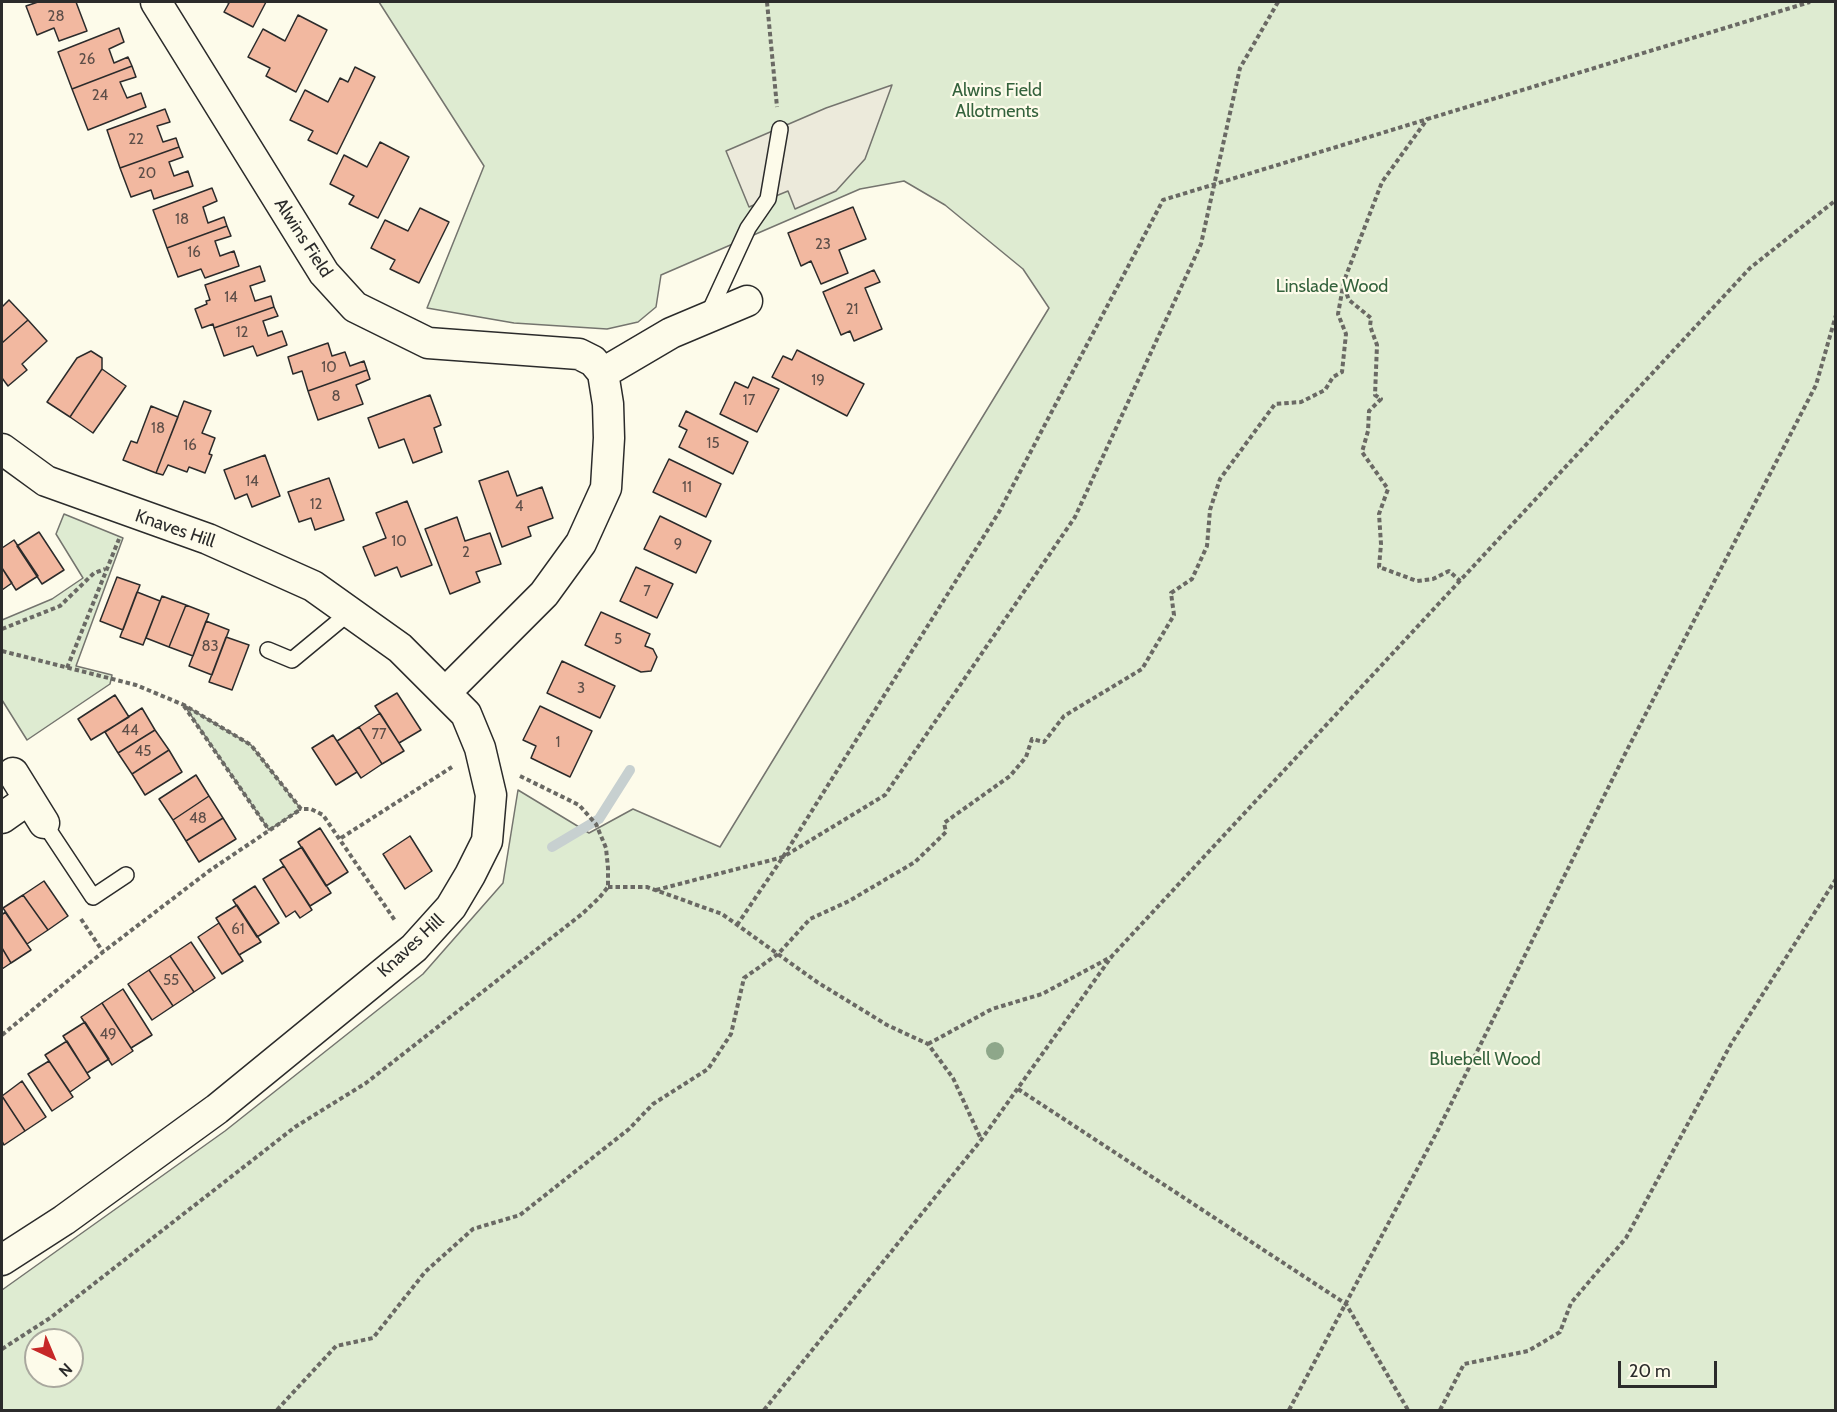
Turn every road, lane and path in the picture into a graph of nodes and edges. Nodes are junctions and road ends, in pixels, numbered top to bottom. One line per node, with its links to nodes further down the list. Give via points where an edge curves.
1 (156, 2): 13 (street, Alwins Field, via 324,273 356,307 428,343 579,354)
2 (766, 2): 6 (path)
3 (1278, 2): 7 (path, via 1240,68)
4 (1810, 2): 5 (path)
5 (1428, 118): 7 (path); 9 (path, via 1382,182)
6 (780, 129): 12 (lane, via 768,199 748,228)
7 (1216, 183): 32 (path, via 1163,200 999,512); 32 (path, via 1201,244 1075,517 885,795)
8 (1836, 200): 17 (path, via 1750,268)
9 (1343, 286): 17 (path, via 1349,300 1371,318 1377,345 1376,394 1381,399 1369,411 1362,452 1388,489 1379,514 1379,567 1417,581 1449,571); 41 (path, via 1338,314 1347,334 1342,372 1325,390 1301,402 1275,404 1220,479 1210,510 1207,546 1192,579 1171,593 1174,615 1142,669 1064,716 1044,742 1032,739 1026,757 1010,776 944,823 946,832 915,862 849,902 810,919)
10 (747, 301): 12 (street)
11 (1836, 315): 48 (path, via 1816,385)
12 (706, 318): 13 (street)
13 (603, 372): 23 (street, via 609,416 606,488 581,543 544,594)
14 (2, 449): 15 (street, Knaves Hill, via 46,481)
15 (129, 513): 16 (path); 18 (street, Knaves Hill, via 208,539 313,586)
16 (106, 568): 19 (path, via 94,573 60,606); 22 (path)
17 (1460, 581): 42 (path)
18 (350, 612): 20 (lane, via 292,660); 23 (street, Knaves Hill, via 400,648)
19 (2, 629)
20 (268, 650)
21 (2, 651): 22 (path)
22 (67, 668): 24 (path, via 136,685)
23 (445, 693): 25 (street, Knaves Hill, via 466,714)
24 (184, 705): 27 (path, via 251,745); 30 (path)
25 (481, 752): 31 (path); 35 (path, via 579,805 596,824 606,848); 39 (street, Knaves Hill, via 491,795 487,841 451,907)
26 (13, 773): 28 (street)
27 (301, 809): 30 (path); 31 (path, via 323,815)
28 (37, 811): 29 (street); 37 (lane)
29 (2, 818)
30 (269, 830): 40 (path)
31 (341, 838): 39 (path)
32 (783, 857): 36 (path); 38 (path)
33 (126, 875): 37 (lane)
34 (1836, 879): 54 (path, via 1731,1044 1626,1238 1571,1303 1560,1332 1527,1351 1464,1364)
35 (608, 887): 36 (path); 49 (path, via 582,914 366,1083 295,1127 50,1318)
36 (656, 890): 38 (path, via 722,914)
37 (93, 897): 40 (path, via 81,919)
38 (737, 925): 41 (path)
39 (414, 948): 47 (street, Knaves Hill, via 217,1109)
40 (103, 952): 43 (path)
41 (778, 954): 44 (path, via 887,1025); 50 (path, via 744,978 731,1034 708,1070 652,1104 629,1129 520,1215 473,1229 425,1272 373,1338 336,1346)
42 (1112, 956): 44 (path, via 1042,994 992,1009); 45 (path)
43 (2, 1035)
44 (928, 1044): 46 (path, via 953,1078)
45 (1018, 1089): 46 (path); 48 (path)
46 (981, 1140): 51 (path)
47 (2, 1260)
48 (1346, 1304): 52 (path); 53 (path)
49 (2, 1349)
50 (277, 1410)
51 (764, 1410)
52 (1289, 1410)
53 (1408, 1410)
54 (1440, 1410)

